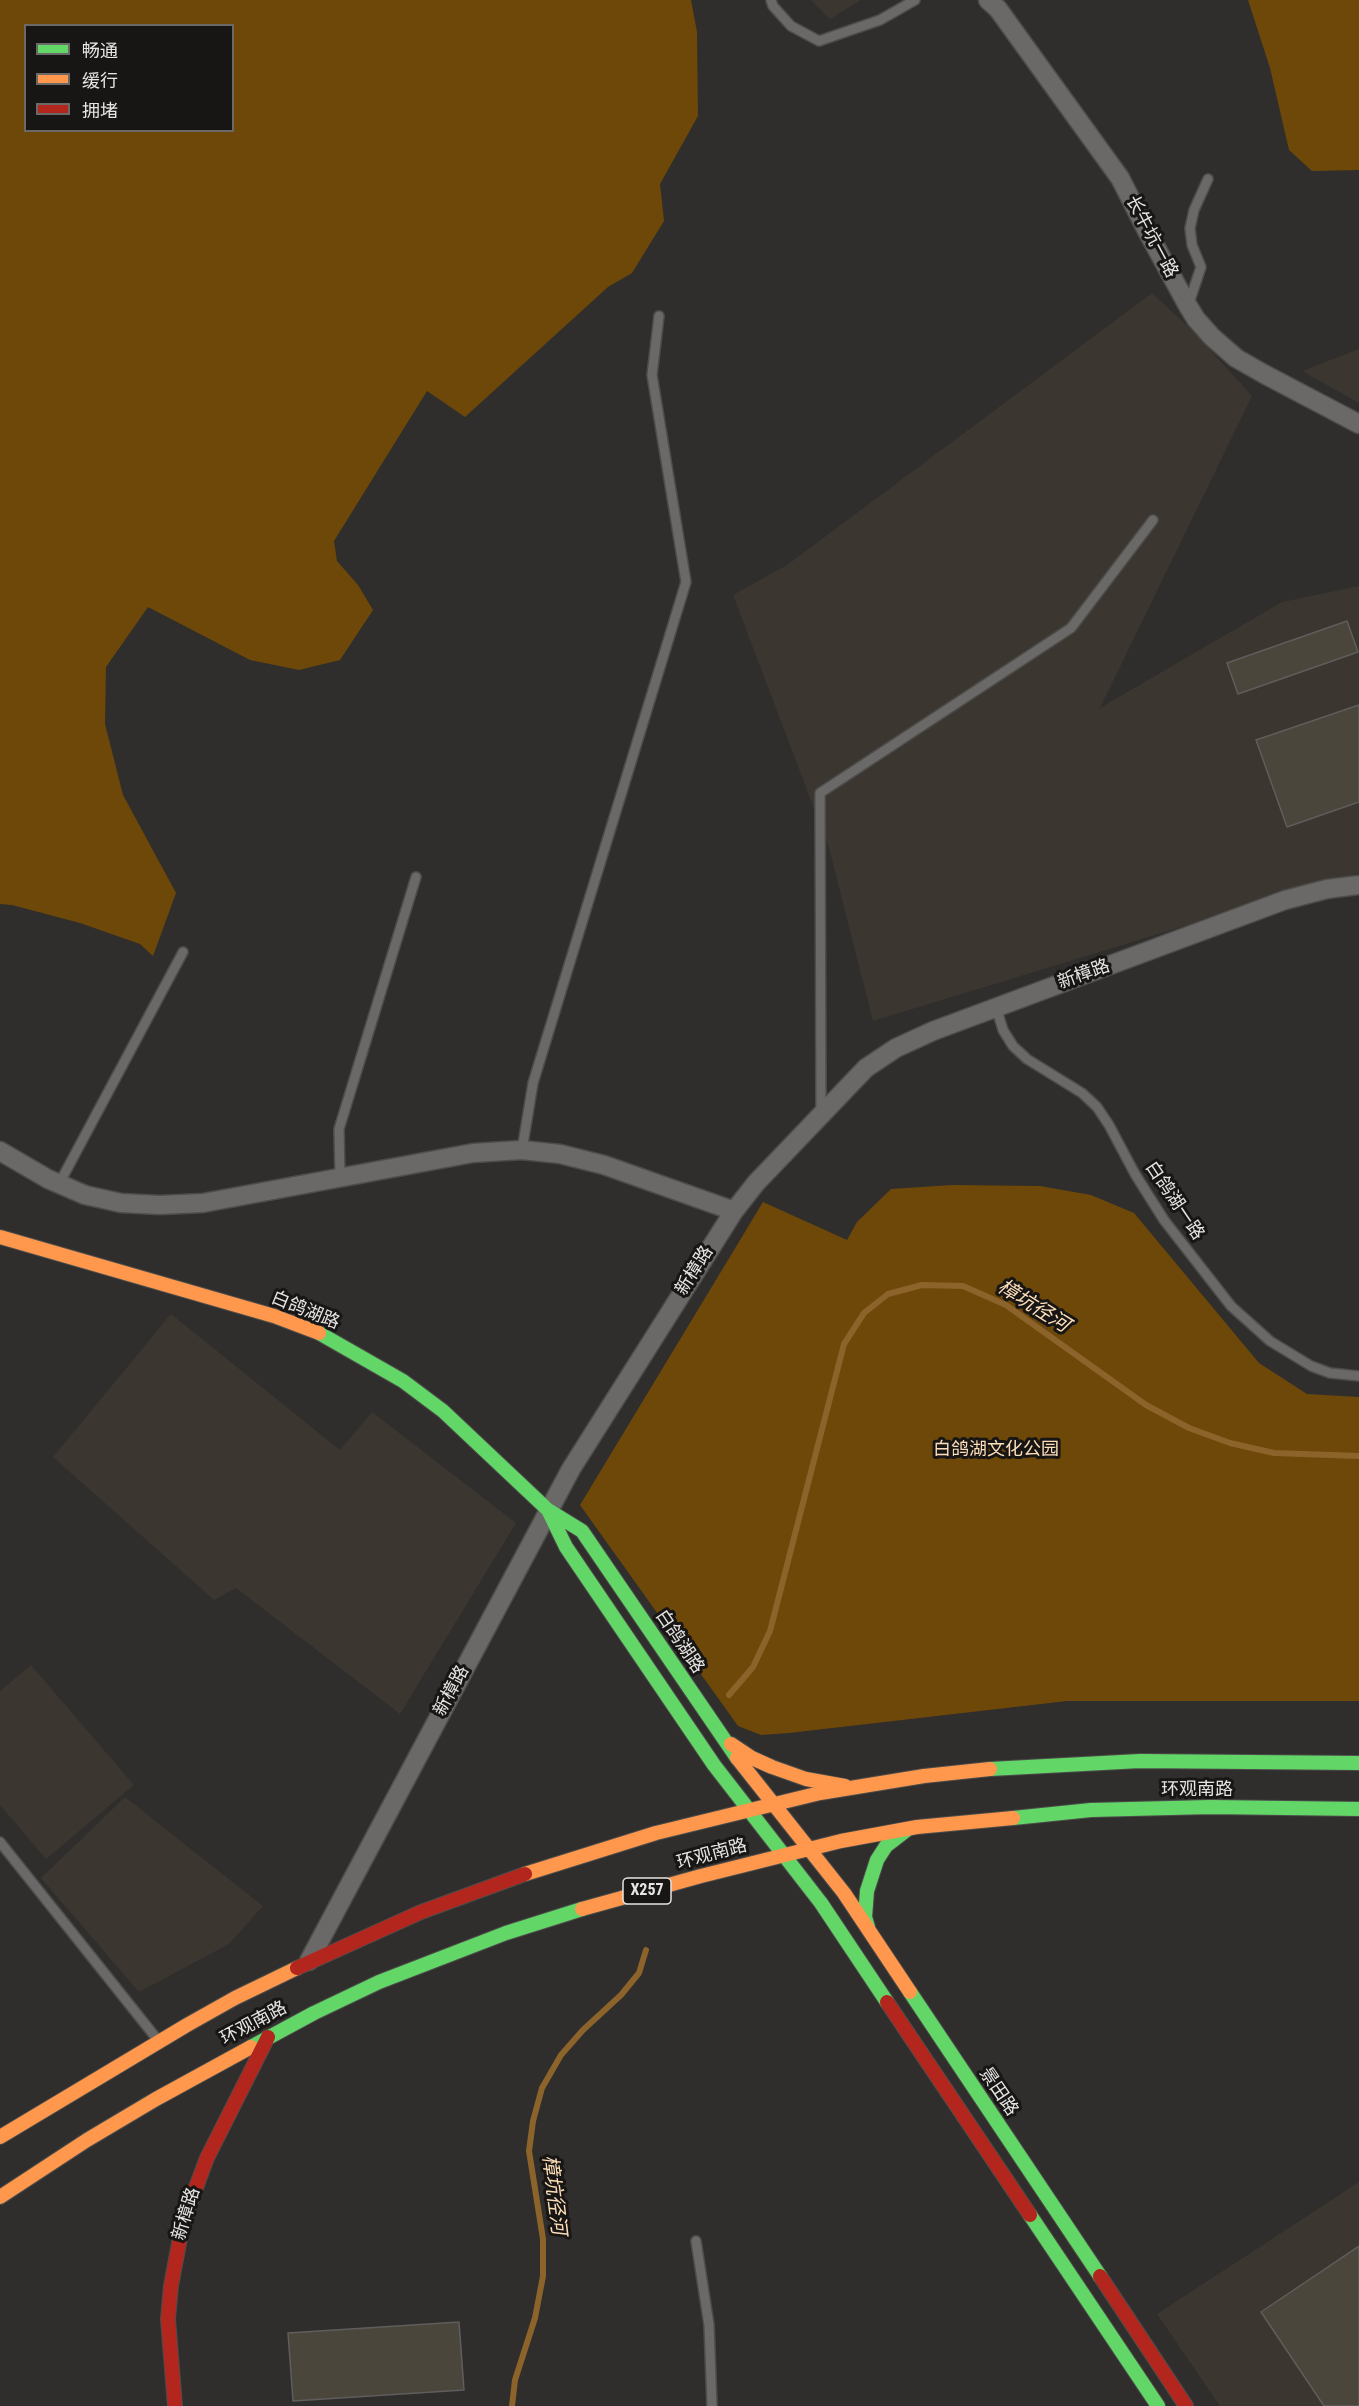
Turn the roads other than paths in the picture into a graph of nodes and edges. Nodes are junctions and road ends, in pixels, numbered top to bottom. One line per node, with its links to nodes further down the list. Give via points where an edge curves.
1 (771, 0): 2 (lane, via 791,26 819,41 880,20)
2 (915, 0)
3 (988, 0): 5 (street, 长牛坑一路, via 1120,178)
4 (1209, 179): 5 (lane, via 1190,228 1192,245 1202,267)
5 (1188, 306): 7 (street, 长牛坑一路, via 1212,337 1236,358)
6 (659, 316): 14 (lane, via 652,375 686,582 533,1083)
7 (1359, 424)
8 (1153, 520): 13 (lane, via 1071,628 820,794)
9 (416, 877): 16 (lane, via 339,1129)
10 (1359, 885): 12 (street, 新樟路, via 1285,900)
11 (183, 952): 17 (lane)
12 (996, 1007): 13 (street, 新樟路, via 896,1047 866,1068); 20 (lane, 白鸽湖一路, via 1013,1046 1097,1107 1164,1220 1231,1306 1270,1341 1311,1366)
13 (821, 1115): 18 (street, 新樟路)
14 (522, 1150): 16 (street, via 473,1153); 18 (street, via 604,1165)
15 (0, 1151): 17 (street)
16 (340, 1177): 17 (street, via 203,1203 160,1205 121,1203)
17 (59, 1184)
18 (734, 1211): 21 (street, 新樟路)
19 (0, 1237): 21 (street, 白鸽湖路, via 274,1316 318,1333 369,1360 443,1411)
20 (1359, 1376)
21 (548, 1510): 22 (street, 白鸽湖路, via 582,1531); 26 (street, 白鸽湖路, via 566,1547); 33 (street, 新樟路)
22 (720, 1734): 24 (street, via 737,1749 772,1767 807,1779); 25 (street, 白鸽湖路)
23 (1359, 1762): 24 (street, 环观南路, via 1140,1761 1029,1766)
24 (851, 1787): 25 (street, 环观南路)
25 (772, 1804): 26 (street, 环观南路); 30 (street, 景田路)
26 (748, 1809): 31 (street); 33 (street, 环观南路, via 593,1851 502,1881)
27 (1359, 1809): 28 (street, 环观南路 / X257, via 1091,1810)
28 (908, 1829): 30 (street, 环观南路 / X257); 32 (street, via 886,1846 877,1860 866,1898)
29 (0, 1842): 35 (lane)
30 (809, 1849): 31 (street, 环观南路 / X257); 32 (street, 景田路)
31 (784, 1855): 34 (street, 环观南路 / X257, via 506,1933 380,1982); 41 (street, via 821,1903)
32 (868, 1930): 42 (street, 景田路)
33 (308, 1963): 35 (street, 环观南路)
34 (268, 2037): 37 (street, 环观南路 / X257, via 156,2098); 39 (street, 新樟路, via 207,2158 183,2222 168,2319)
35 (159, 2041): 36 (street, 环观南路)
36 (0, 2137)
37 (0, 2197)
38 (696, 2241): 40 (lane, via 709,2325)
39 (175, 2406)
40 (712, 2406)
41 (1158, 2406)
42 (1186, 2406)

